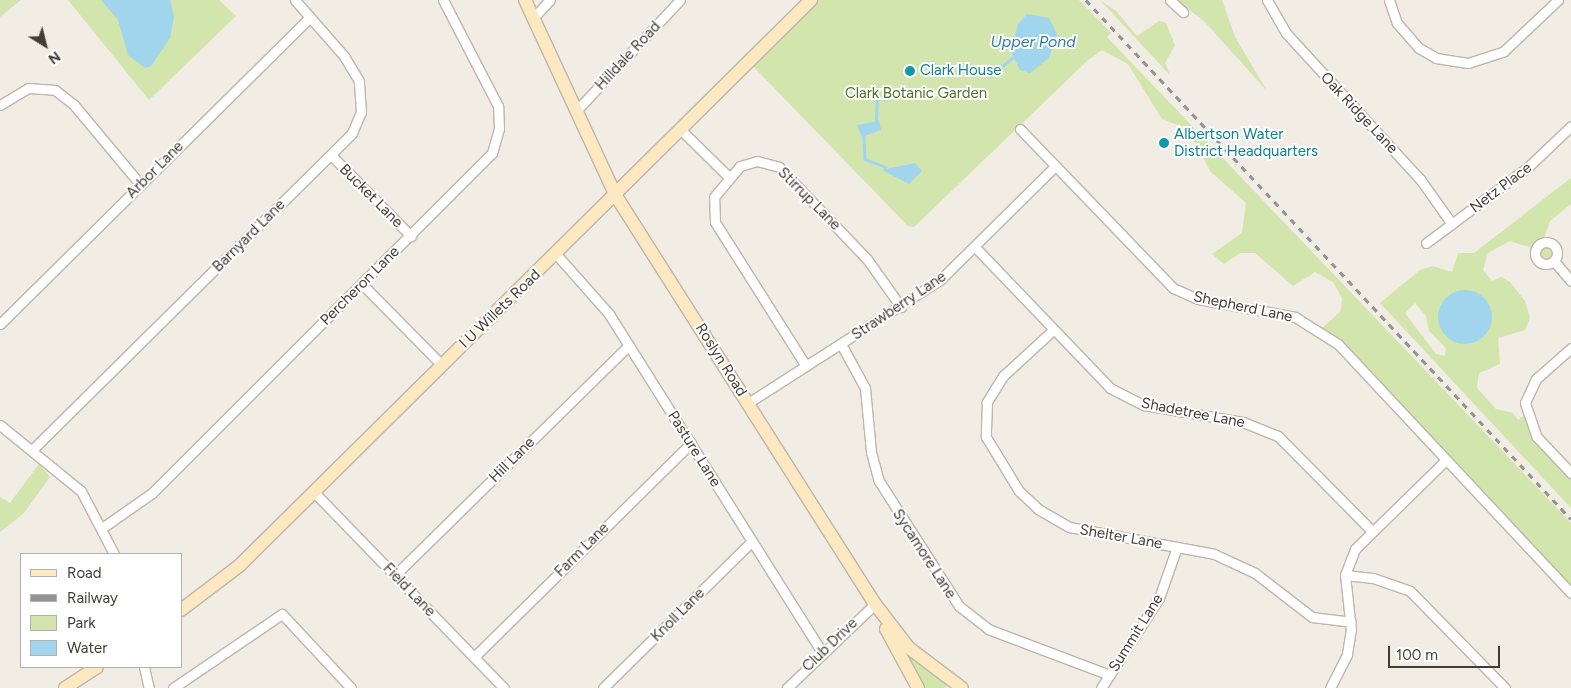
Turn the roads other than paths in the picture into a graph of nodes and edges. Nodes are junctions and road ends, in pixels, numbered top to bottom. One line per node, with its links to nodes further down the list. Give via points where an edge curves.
1 (295, 0): 12 (street, Barnyard Lane)
2 (443, 0): 25 (street, Percheron Lane, via 485,75 498,106 499,129 492,153 480,168)
3 (525, 0): 13 (main road, Roslyn Road)
4 (550, 0): 13 (street)
5 (680, 0): 15 (street, Hilldale Road)
6 (811, 0): 18 (main road, I U Willets Road)
7 (1170, 0): 11 (street)
8 (1390, 0): 9 (street, via 1397,24 1418,48 1436,58 1468,63 1504,51)
9 (1558, 0)
10 (1269, 1): 24 (street, Oak Ridge Lane, via 1286,33 1420,179)
11 (1183, 12)
12 (310, 17): 19 (street, Barnyard Lane, via 353,69 361,91 356,126); 22 (street, Arbor Lane)
13 (534, 17): 15 (main road, Roslyn Road)
14 (0, 105): 22 (street, via 28,88 55,90 74,105)
15 (576, 111): 23 (main road, Roslyn Road)
16 (1571, 126): 24 (street, Netz Place, via 1534,162)
17 (1020, 129): 20 (street, Shepherd Lane)
18 (682, 131): 21 (street); 23 (main road, I U Willets Road)
19 (331, 155): 25 (street, Bucket Lane); 43 (street, Barnyard Lane)
20 (1055, 166): 27 (street, Strawberry Lane); 44 (street, Shepherd Lane, via 1173,288 1198,299 1294,317 1323,332)
21 (728, 176): 32 (street, Stirrup Lane, via 751,162 779,167 867,259); 39 (street, Stirrup Lane, via 714,197 715,222)
22 (140, 185): 33 (street, Arbor Lane)
23 (616, 196): 28 (main road, I U Willets Road); 40 (main road, Roslyn Road)
24 (1452, 224): 26 (street, Netz Place)
25 (411, 236): 31 (street, Percheron Lane)
26 (1426, 243)
27 (975, 247): 32 (street, Strawberry Lane, via 941,279); 34 (street, Shadetree Lane)
28 (556, 254): 36 (street, Pasture Lane, via 597,298); 38 (main road, I U Willets Road)
29 (1554, 261): 30 (street)
30 (1571, 281)
31 (362, 284): 38 (street); 47 (street, Percheron Lane, via 152,493)
32 (901, 307): 35 (street, Strawberry Lane)
33 (0, 324)
34 (1053, 330): 48 (street, Shadetree Lane, via 1096,376 1132,400 1243,422 1278,436); 50 (street, Shelter Lane, via 993,390 984,421 991,449 1019,491 1052,518 1083,531)
35 (841, 344): 39 (street, Strawberry Lane); 62 (street, Sycamore Lane, via 865,388 871,452 879,481 959,606 988,629)
36 (629, 345): 42 (street, Pasture Lane); 52 (street, Hill Lane)
37 (1571, 348): 45 (street, via 1536,378 1526,406 1537,437)
38 (442, 366): 46 (main road, I U Willets Road)
39 (806, 366): 40 (street, Strawberry Lane)
40 (748, 403): 55 (main road, Roslyn Road)
41 (0, 425): 43 (street)
42 (690, 443): 49 (street, Pasture Lane); 59 (street, Farm Lane)
43 (32, 450): 47 (street, via 78,488)
44 (1446, 460): 48 (street); 54 (street, Shepherd Lane)
45 (1571, 473)
46 (314, 492): 52 (street, Field Lane); 56 (main road, I U Willets Road, via 231,574)
47 (102, 528): 51 (street)
48 (1371, 530): 53 (street, via 1354,549)
49 (752, 541): 58 (street, Pasture Lane); 69 (street, Knoll Lane)
50 (1177, 547): 57 (street, Shelter Lane, via 1237,562 1312,617); 62 (street, Summit Lane, via 1160,598)
51 (114, 553)
52 (395, 575): 59 (street, Field Lane)
53 (1345, 575): 57 (street); 74 (street, via 1373,578 1410,591)
54 (1571, 593)
55 (875, 604): 58 (street, Club Drive); 63 (main road, Roslyn Road, via 909,648); 71 (main road)
56 (182, 609)
57 (1351, 622): 73 (street, via 1347,654)
58 (822, 652): 70 (street, Club Drive)
59 (474, 657): 68 (street, Field Lane)
60 (95, 668): 64 (main road)
61 (144, 668): 65 (street)
62 (1110, 675): 72 (street, Summit Lane)
63 (953, 686)
64 (65, 688)
65 (149, 688)
66 (174, 688): 67 (street, via 282,614)
67 (351, 688)
68 (504, 688)
69 (603, 688)
70 (787, 688)
71 (918, 688)
72 (1101, 688)
73 (1330, 688)
74 (1505, 688)

